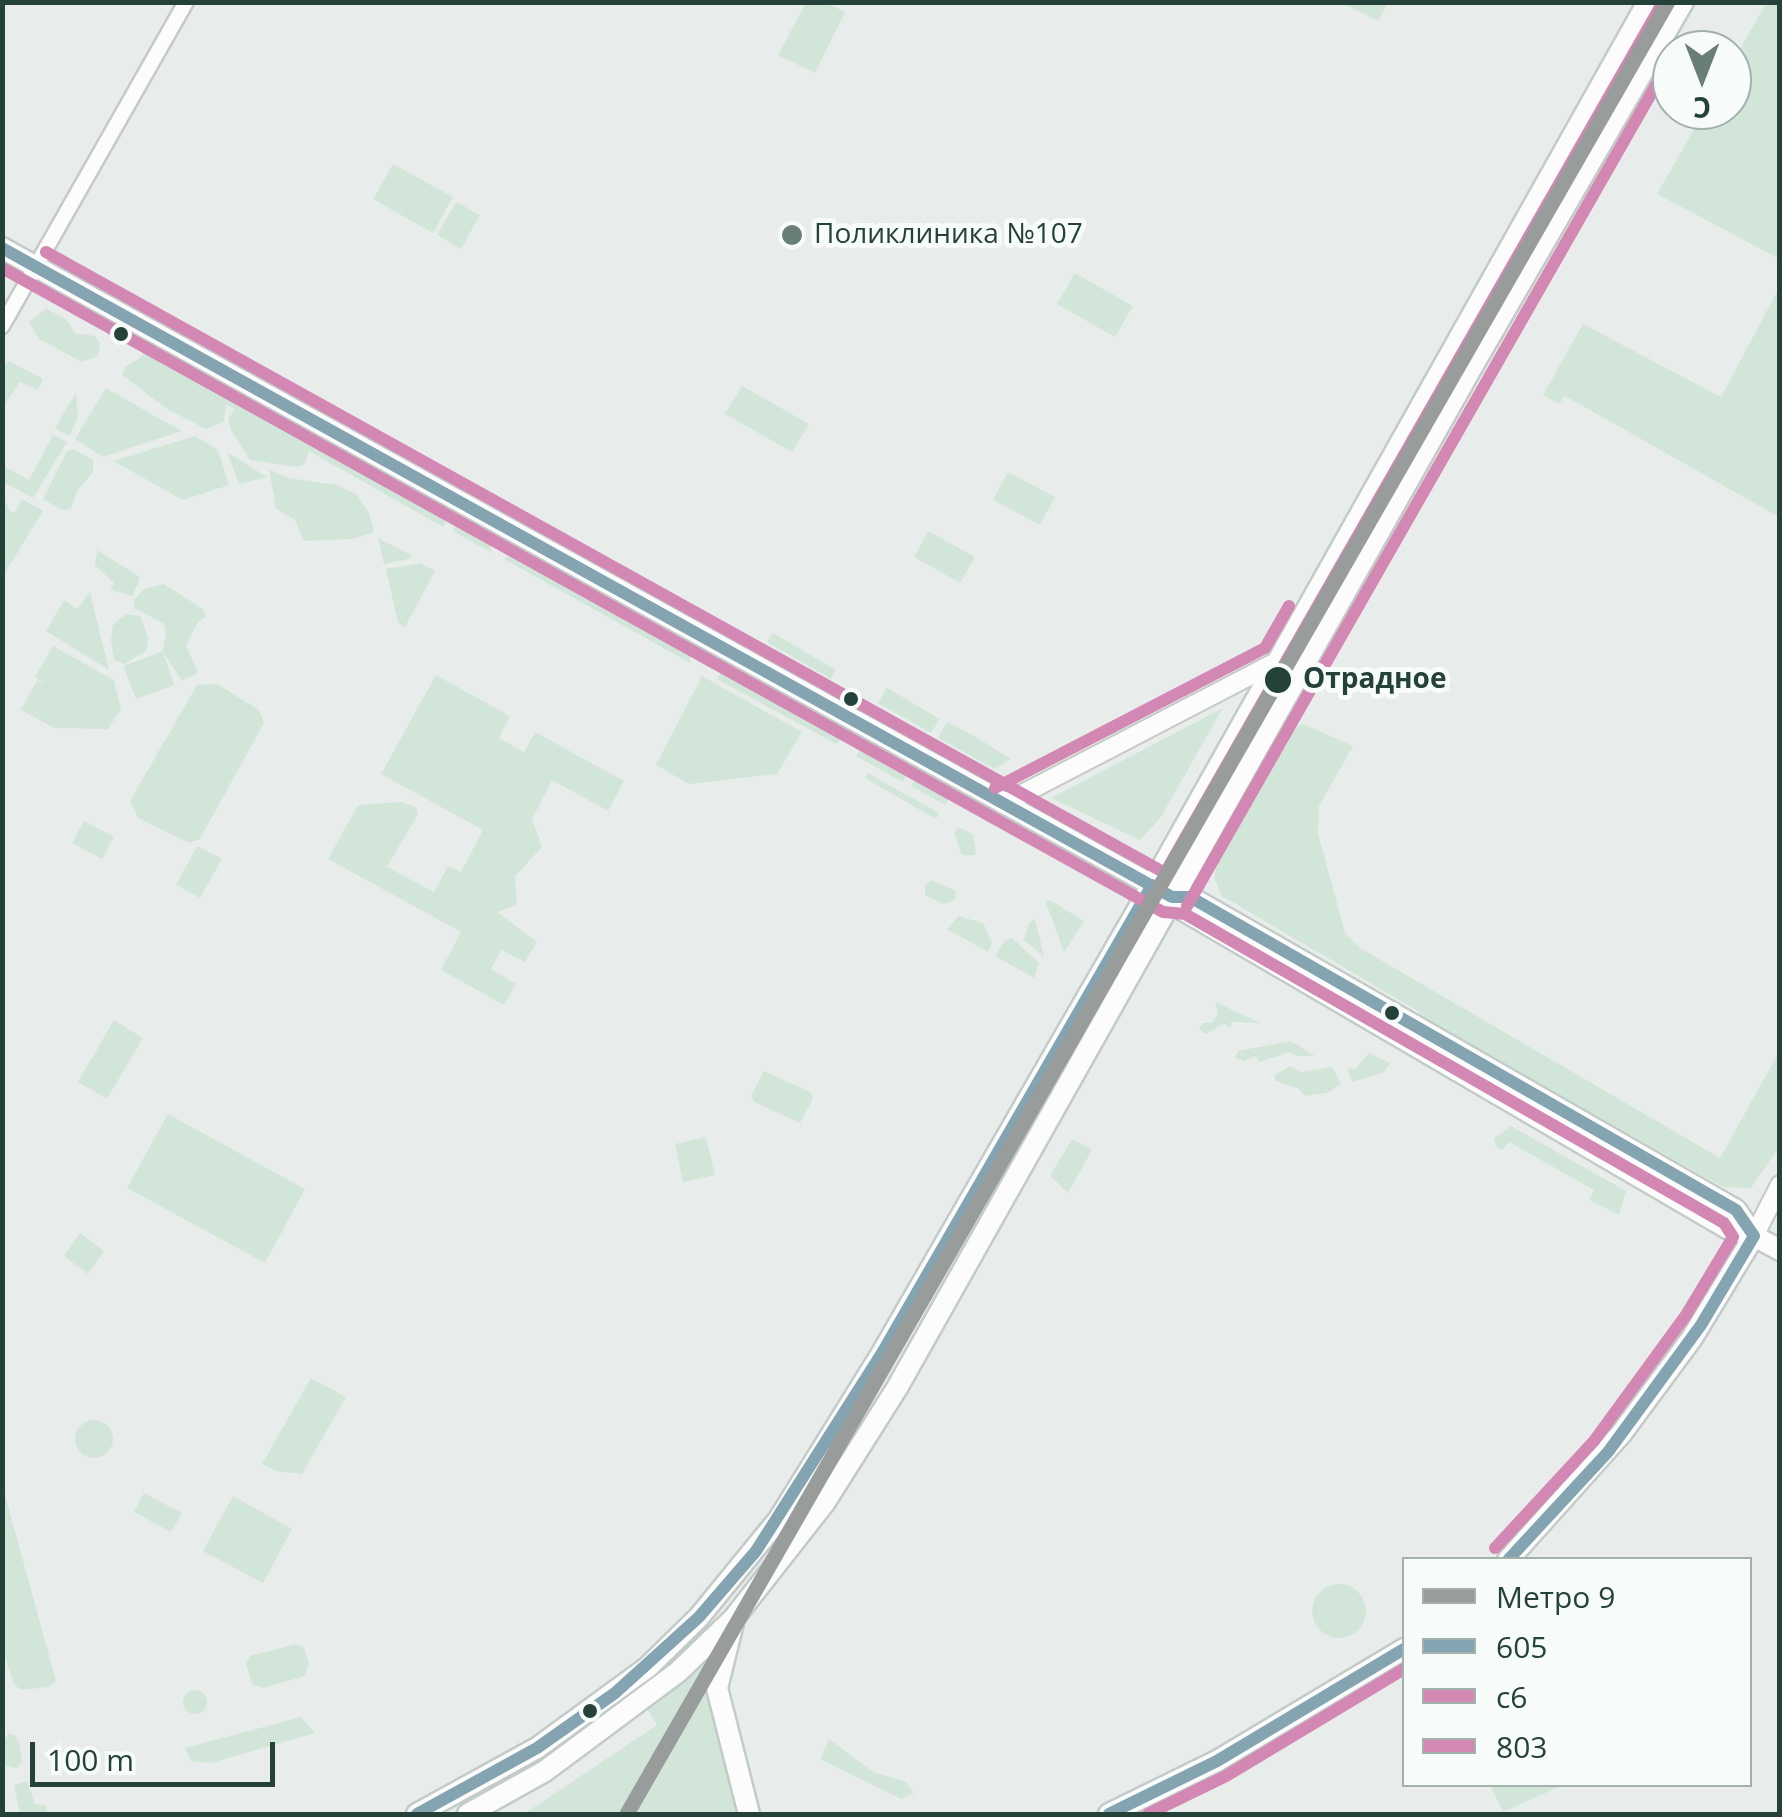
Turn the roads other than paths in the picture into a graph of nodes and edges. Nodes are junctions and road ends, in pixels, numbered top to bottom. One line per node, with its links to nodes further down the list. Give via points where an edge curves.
1 (186, 2): 5 (street)
2 (1648, 2): 7 (main road)
3 (1683, 2): 10 (main road)
4 (2, 248): 5 (main road)
5 (38, 267): 6 (street); 8 (main road)
6 (2, 326)
7 (1278, 661): 8 (street); 9 (main road)
8 (1003, 804): 9 (main road)
9 (1152, 884): 10 (main road); 17 (main road, via 882,1353 756,1551 699,1617 615,1694 537,1748)
10 (1172, 896): 12 (main road, via 1183,910 1727,1228); 15 (main road, via 897,1388 825,1502)
11 (1780, 1186): 12 (street)
12 (1754, 1236): 13 (main road); 14 (main road, via 1622,1434)
13 (1780, 1250)
14 (1511, 1557)
15 (734, 1618): 18 (main road, via 677,1673 545,1771); 19 (main road, via 717,1688)
16 (1402, 1650): 20 (main road, via 1217,1761)
17 (417, 1814)
18 (468, 1814)
19 (749, 1814)
20 (1109, 1814)

